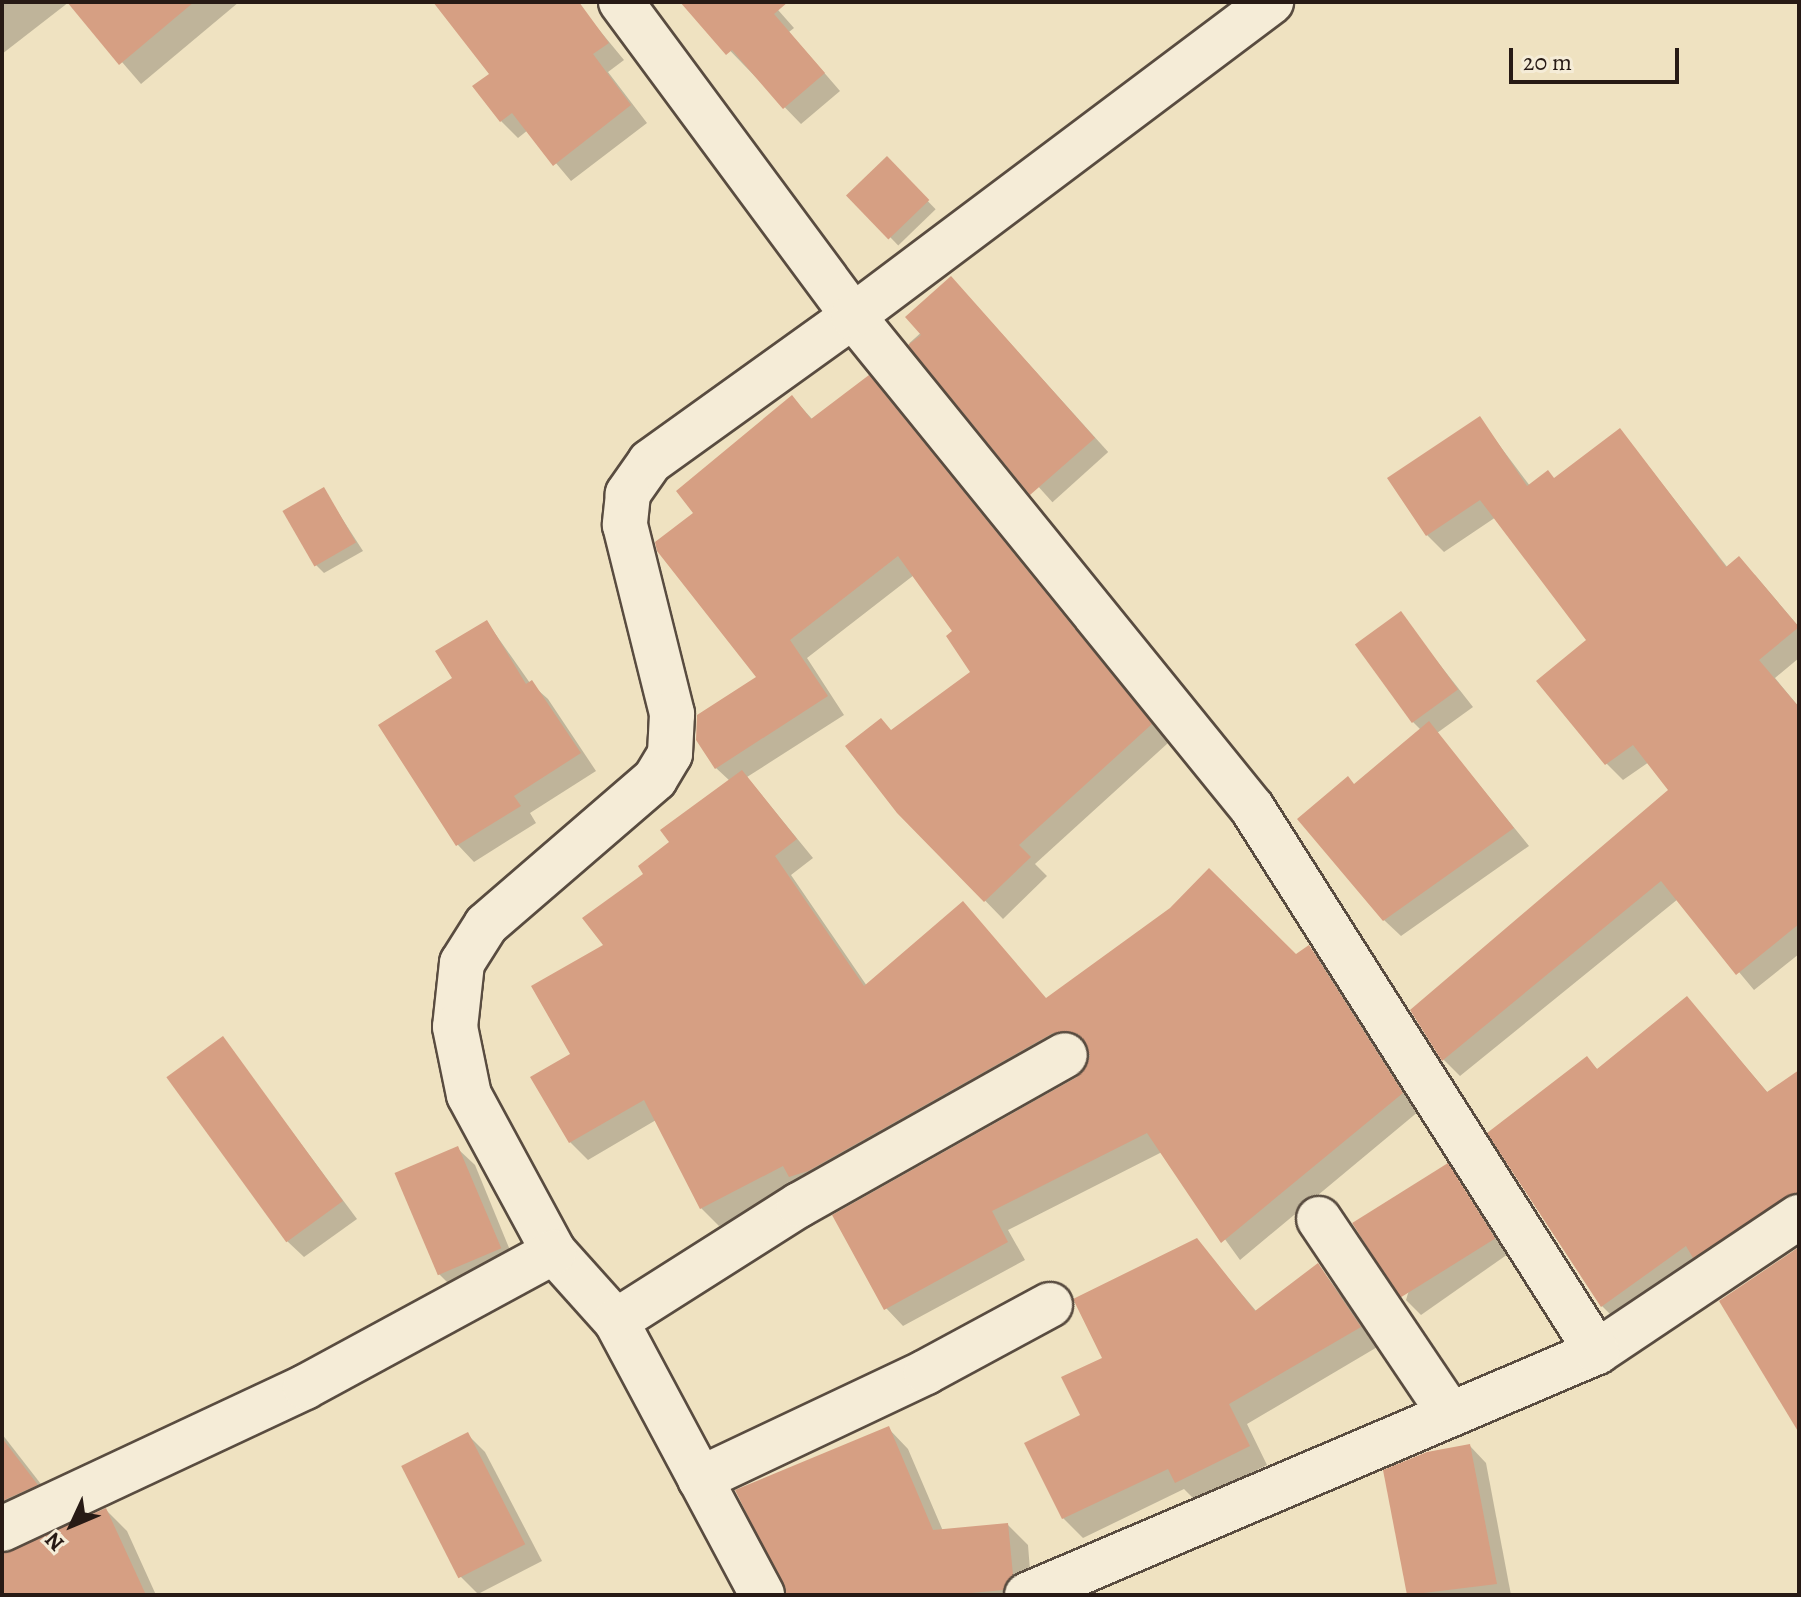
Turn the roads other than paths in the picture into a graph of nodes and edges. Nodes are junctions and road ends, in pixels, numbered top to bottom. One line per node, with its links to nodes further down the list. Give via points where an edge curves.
1 (621, 2): 3 (street)
2 (1271, 2): 3 (street)
3 (853, 316): 7 (street, via 650,462 628,494 625,525 672,714 670,754 655,779 486,925 462,963 455,1027 469,1095); 10 (street, via 1252,808)
4 (1065, 1055): 9 (street, via 799,1205)
5 (1799, 1217): 10 (street)
6 (1319, 1219): 11 (street)
7 (554, 1252): 9 (street); 13 (street, via 305,1387)
8 (1050, 1305): 12 (street, via 926,1372)
9 (616, 1321): 12 (street)
10 (1597, 1352): 11 (street)
11 (1450, 1414): 15 (street)
12 (700, 1479): 14 (street)
13 (2, 1529)
14 (762, 1595)
15 (1027, 1595)

